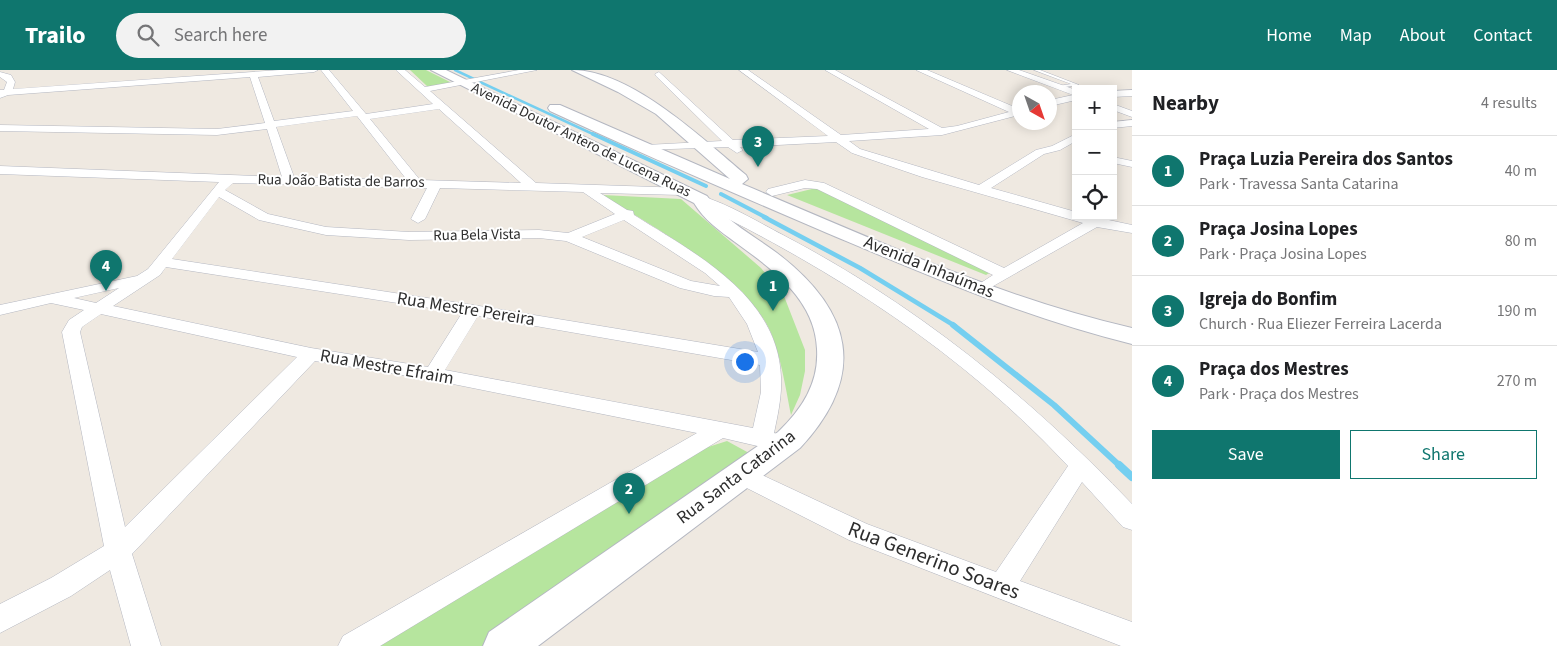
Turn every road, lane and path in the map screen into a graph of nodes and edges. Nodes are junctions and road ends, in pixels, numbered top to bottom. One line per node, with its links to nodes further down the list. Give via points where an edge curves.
1 (217, 70): 19 (street)
2 (314, 70): 16 (street)
3 (325, 70): 38 (street)
4 (400, 70): 24 (street)
5 (437, 70): 21 (main road, Avenida Doutor Antero de Lucena Ruas)
6 (473, 70): 20 (main road, Avenida Doutor Antero de Lucena Ruas)
7 (533, 70): 20 (street)
8 (566, 70): 30 (main road)
9 (578, 70): 30 (main road)
10 (743, 70): 48 (street)
11 (829, 70): 46 (street)
12 (920, 70): 35 (street)
13 (1011, 70): 23 (street)
14 (1036, 70): 23 (lane, via 1076,85)
15 (13, 71): 17 (street)
16 (246, 73): 19 (street); 41 (street)
17 (0, 74): 25 (street, via 10,79)
18 (660, 74): 49 (street)
19 (224, 76): 25 (street, via 115,81)
20 (490, 78): 21 (street); 22 (main road, Avenida Doutor Antero de Lucena Ruas)
21 (464, 83): 24 (street); 67 (main road, Avenida Doutor Antero de Lucena Ruas)
22 (510, 86)
23 (1060, 87): 26 (street)
24 (423, 90): 33 (street)
25 (3, 93)
26 (1072, 93)
27 (1132, 93): 28 (street)
28 (1117, 94)
29 (1072, 96): 31 (street)
30 (635, 98): 52 (main road, via 668,116)
31 (1057, 101)
32 (544, 102): 53 (main road, Avenida Doutor Antero de Lucena Ruas)
33 (439, 106): 38 (street); 63 (street)
34 (1117, 108): 37 (street)
35 (1012, 109)
36 (1012, 114): 46 (street)
37 (1132, 114)
38 (363, 115): 41 (street); 61 (street)
39 (1132, 123): 40 (street)
40 (1117, 125)
41 (271, 126): 42 (street, via 210,132); 59 (street)
42 (0, 128)
43 (1132, 128): 44 (street)
44 (1117, 129)
45 (1072, 130): 50 (street)
46 (944, 132): 48 (street, via 909,140)
47 (1072, 139): 51 (street)
48 (841, 141): 49 (street); 65 (street, via 856,151 887,162)
49 (734, 148): 52 (street)
50 (1041, 148): 51 (street); 65 (street)
51 (1056, 148): 54 (street)
52 (704, 149): 53 (street); 60 (main road)
53 (653, 151): 60 (main road, Avenida Doutor Antero de Lucena Ruas)
54 (1072, 151)
55 (1117, 161): 56 (street)
56 (1132, 164)
57 (0, 170): 58 (street, Rua João Batista de Barros)
58 (230, 179): 59 (street, Rua João Batista de Barros); 66 (street)
59 (289, 179): 61 (street, Rua João Batista de Barros)
60 (733, 182): 67 (main road); 75 (main road, Avenida Inhaúmas); 75 (main road, Avenida Inhaúmas, via 772,192)
61 (416, 183): 62 (street, Rua João Batista de Barros)
62 (436, 183): 63 (street, Rua João Batista de Barros); 69 (street)
63 (532, 186): 64 (street, Rua João Batista de Barros)
64 (586, 189): 67 (street, Rua João Batista de Barros); 68 (street)
65 (980, 190): 70 (street)
66 (217, 191): 72 (street, Rua Bela Vista, via 264,218 326,231 409,236 539,234); 73 (street)
67 (694, 196): 87 (main road, Rua Santa Catarina, via 719,220 795,279 811,295 828,328 830,371 816,410 805,425); 88 (street, via 781,239 890,305 1004,393)
68 (628, 214): 72 (street); 76 (street, via 710,270)
69 (418, 219)
70 (1095, 222): 71 (street); 75 (street)
71 (1132, 230)
72 (569, 237): 76 (street, Rua Bela Vista, via 686,285 714,292)
73 (162, 262): 74 (street); 80 (street, Rua Mestre Pereira)
74 (147, 276): 77 (street); 78 (street)
75 (992, 281): 81 (main road, Avenida Inhaúmas, via 1067,308); 82 (main road, Avenida Inhaúmas, via 1064,319)
76 (734, 292): 84 (street, via 754,319)
77 (54, 298): 78 (street, Rua Mestre Efraim); 79 (street)
78 (96, 309): 83 (street, Rua Mestre Efraim); 91 (street, via 75,324 71,332)
79 (0, 310)
80 (473, 310): 84 (street, Rua Mestre Pereira); 85 (street)
81 (1132, 322)
82 (1132, 336)
83 (311, 354): 85 (street, Rua Mestre Efraim); 91 (street)
84 (768, 360): 87 (street, via 772,390)
85 (433, 374): 86 (street, Rua Mestre Efraim)
86 (721, 429): 87 (street); 96 (street)
87 (772, 441): 89 (main road, Rua Santa Catarina)
88 (1081, 465): 90 (street); 92 (street)
89 (741, 475): 92 (street, Rua Generino Soares, via 858,532); 97 (main road, Rua Santa Catarina)
90 (1132, 520)
91 (118, 551): 93 (street, via 61,587); 95 (street)
92 (1002, 585): 94 (street, Rua Generino Soares)
93 (0, 619)
94 (1132, 636)
95 (146, 646)
96 (353, 646)
97 (504, 646)

